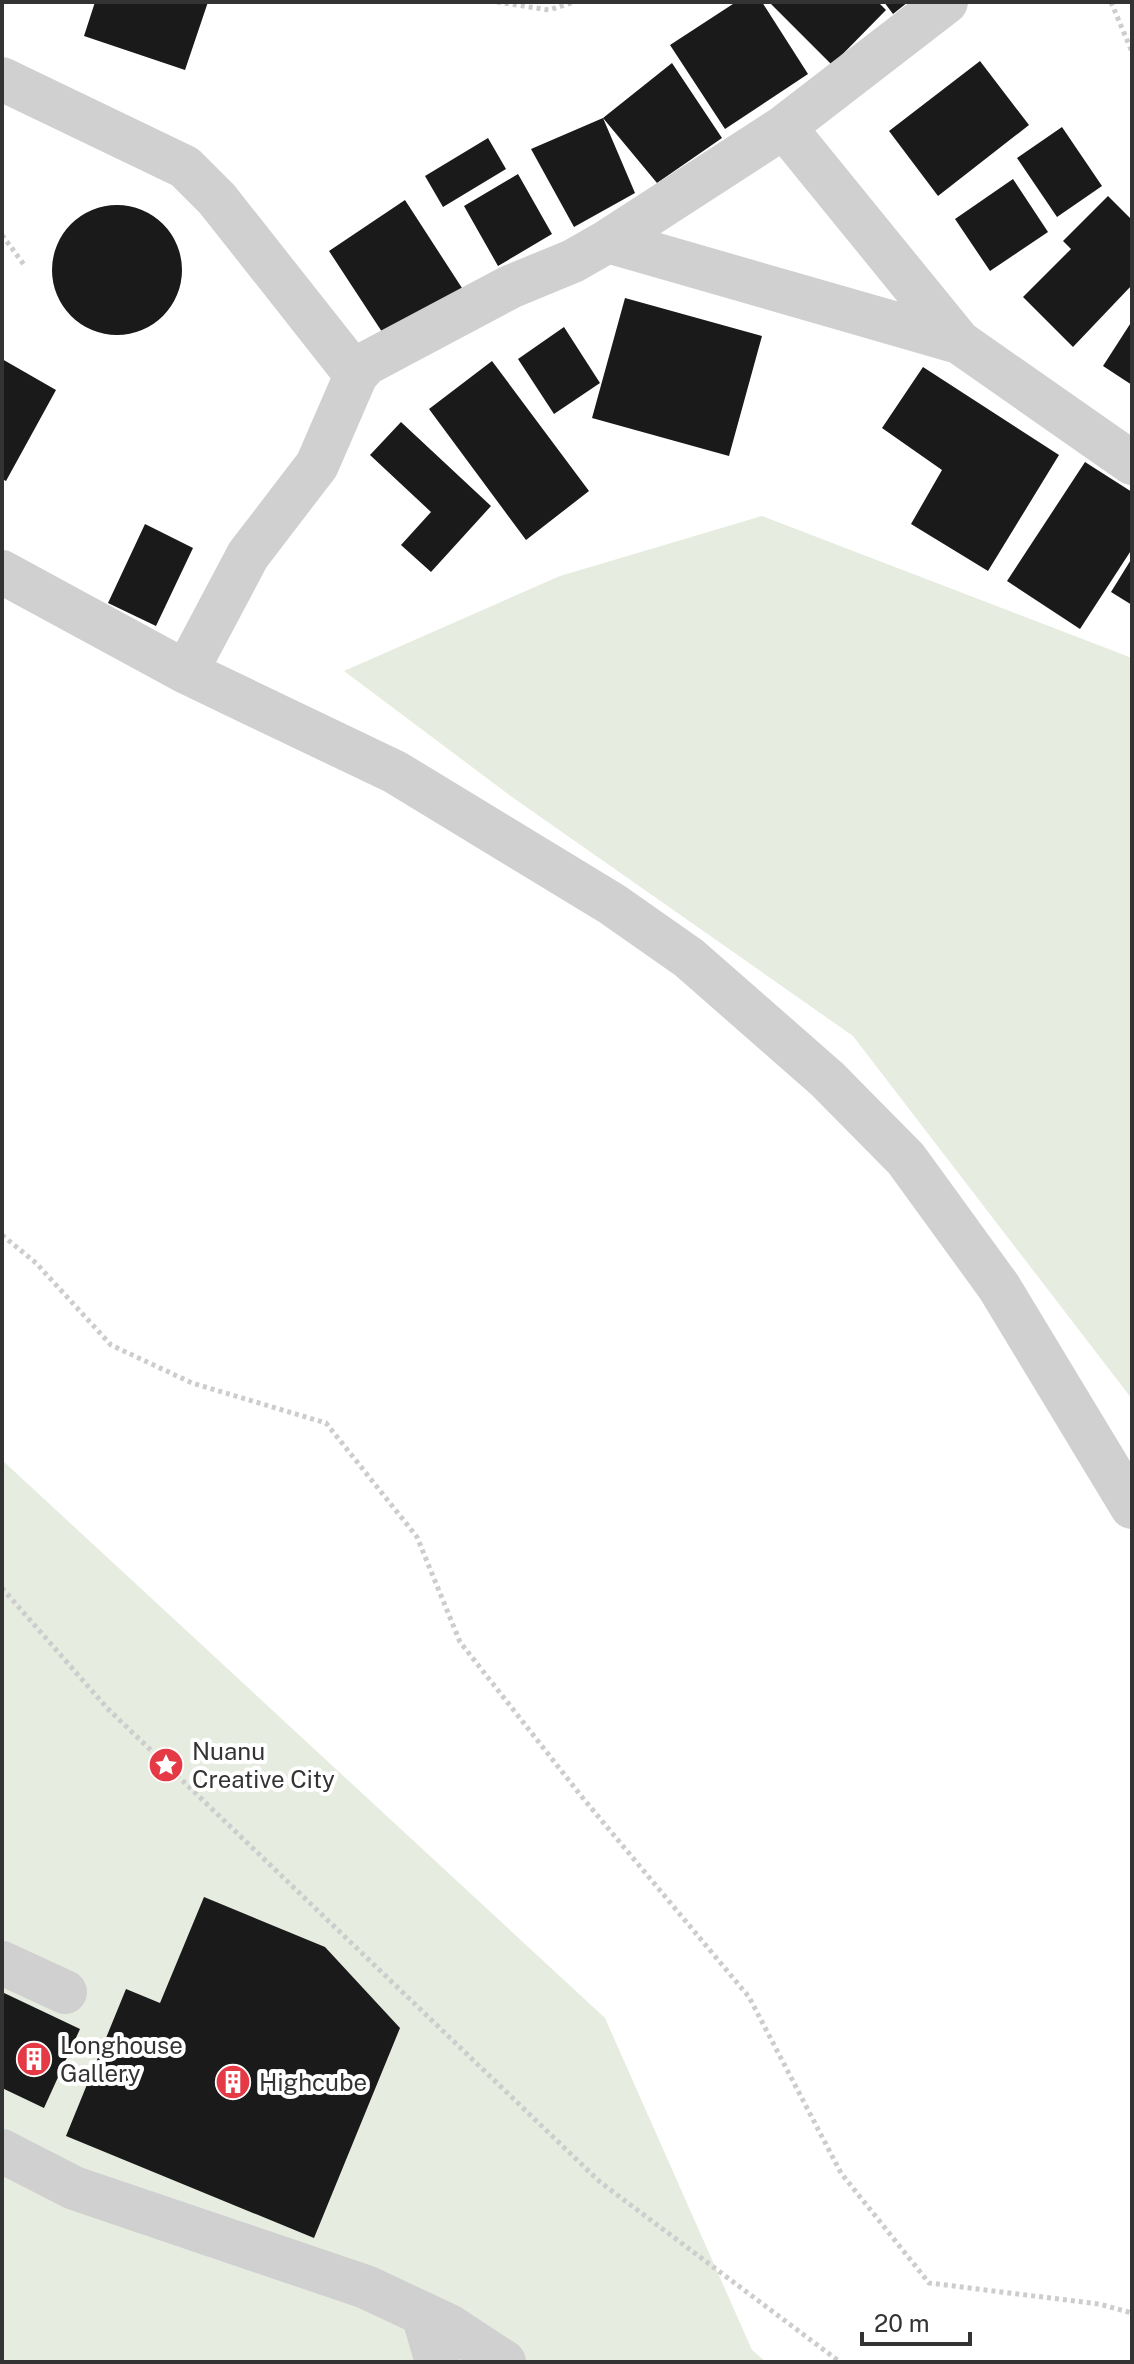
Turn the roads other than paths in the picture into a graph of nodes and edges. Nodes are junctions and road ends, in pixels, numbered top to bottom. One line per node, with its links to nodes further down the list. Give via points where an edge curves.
1 (946, 2): 3 (street)
2 (2, 79): 6 (street, via 185,167 217,199)
3 (784, 127): 4 (street); 5 (street)
4 (608, 241): 5 (street); 6 (street, via 472,307 367,363)
5 (959, 342): 7 (street)
6 (356, 375): 9 (street, via 317,465 248,555)
7 (1132, 463)
8 (2, 572): 9 (street)
9 (186, 672): 10 (street, via 395,772 612,904 689,958 827,1079 906,1159 999,1287)
10 (1132, 1507)
11 (2, 1963): 12 (street)
12 (65, 1992)
13 (2, 2151): 14 (street, via 74,2188 366,2287)
14 (423, 2314): 15 (street); 16 (street)
15 (437, 2362)
16 (504, 2362)

